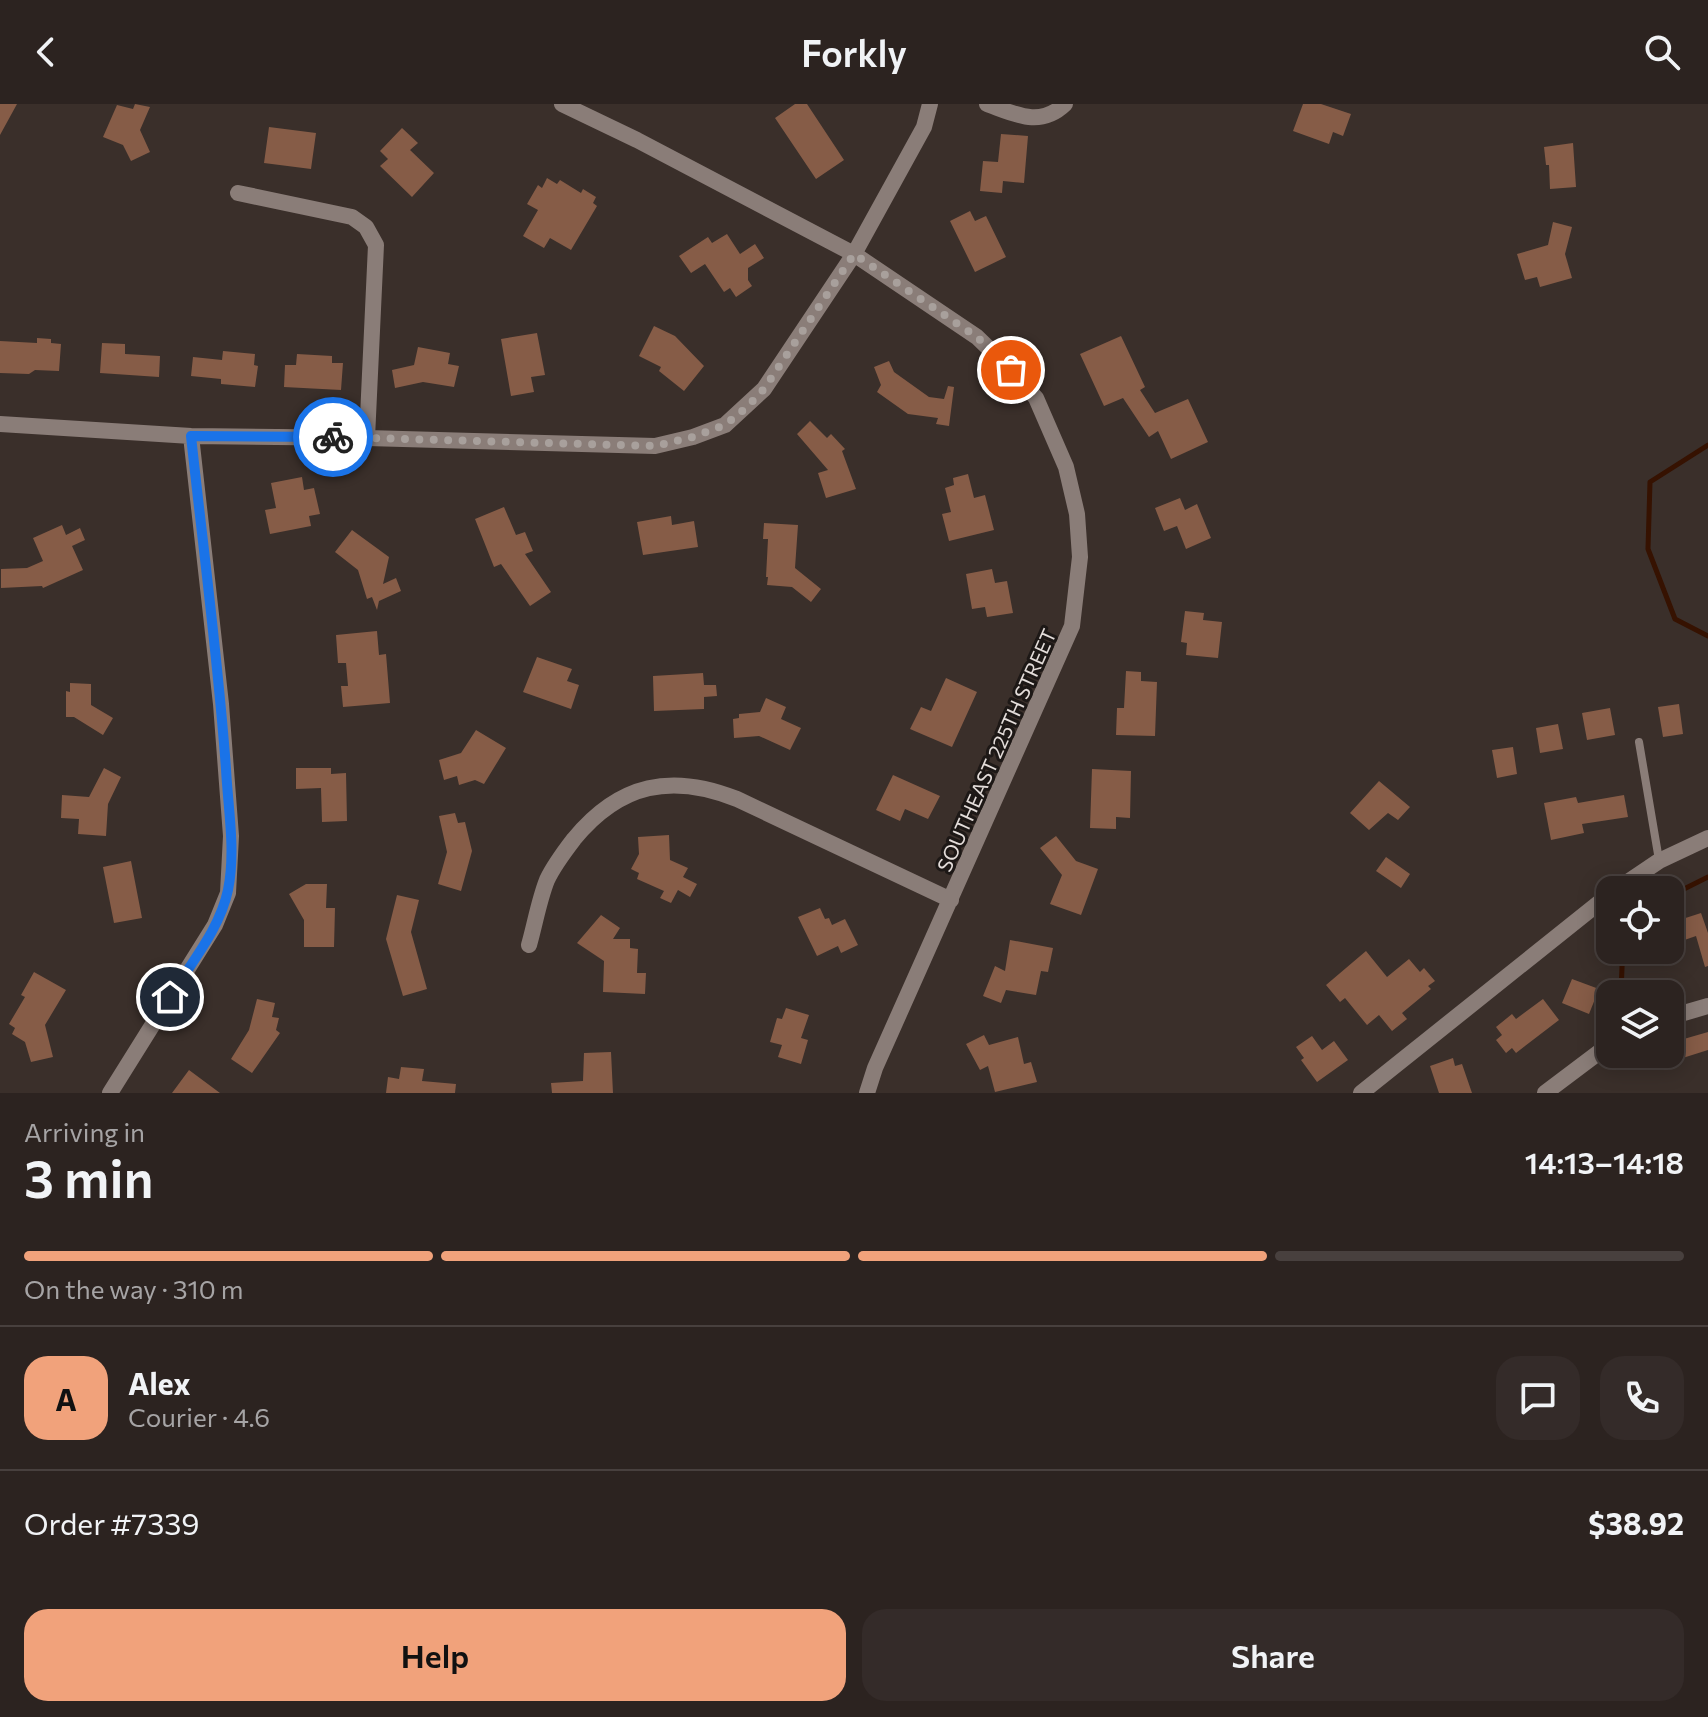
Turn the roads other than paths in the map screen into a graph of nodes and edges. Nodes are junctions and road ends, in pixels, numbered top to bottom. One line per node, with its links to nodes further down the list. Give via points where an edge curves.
1 (562, 104): 6 (street, SOUTHEAST 225TH STREET)
2 (930, 104): 6 (street, via 924,127)
3 (987, 104): 4 (street, via 1027,118 1044,118)
4 (1065, 104)
5 (238, 193): 9 (street, via 352,217 366,227 376,245)
6 (854, 254): 9 (street, via 764,389 725,425 655,446); 14 (street, SOUTHEAST 225TH STREET, via 977,337 1036,398 1066,467 1077,514 1080,557 1072,626)
7 (0, 424): 8 (street)
8 (191, 436): 9 (street); 20 (street, via 221,704 230,877 215,925)
9 (367, 438)
10 (1639, 742): 12 (lane)
11 (1708, 838): 12 (street)
12 (1659, 861): 13 (street)
13 (1637, 876)
14 (951, 900): 16 (street, via 710,788 659,785 641,788 606,807 562,854 548,880); 21 (street, SOUTHEAST 225TH STREET)
15 (1596, 905): 22 (street)
16 (529, 945)
17 (1708, 1006): 18 (street)
18 (1684, 1013)
19 (1596, 1055): 23 (street)
20 (110, 1093)
21 (867, 1093)
22 (1361, 1093)
23 (1545, 1093)

